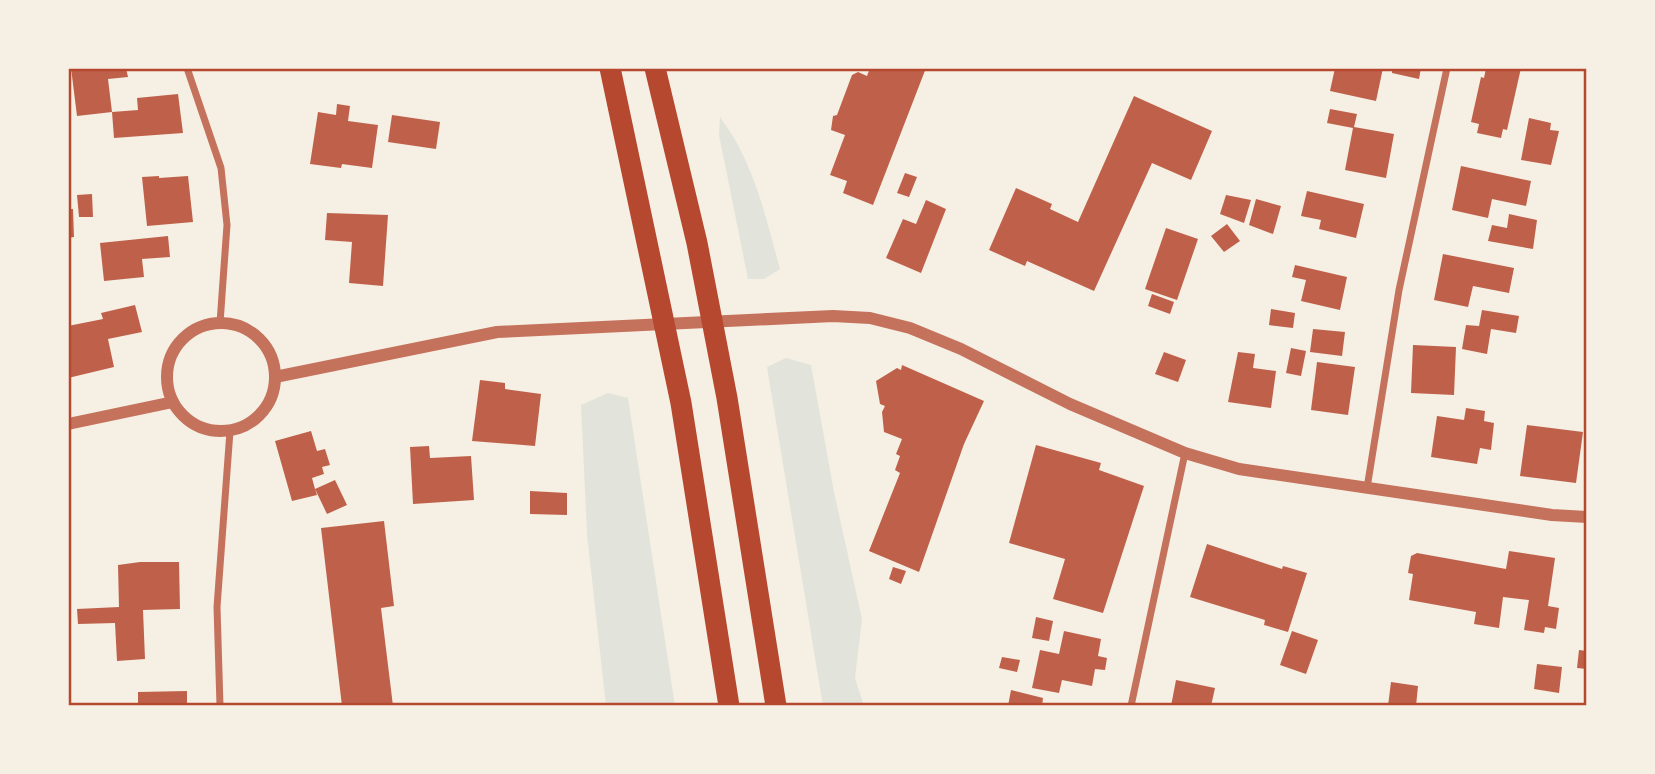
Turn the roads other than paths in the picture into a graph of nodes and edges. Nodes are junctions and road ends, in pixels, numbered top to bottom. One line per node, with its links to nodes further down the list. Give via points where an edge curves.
1 (187, 68): 5 (street, via 221,168 227,225)
2 (610, 68): 14 (highway, via 681,403)
3 (655, 68): 15 (highway, via 697,243 727,398)
4 (1447, 68): 11 (street, via 1399,290)
5 (220, 323): 6 (street, via 252,333 272,360); 7 (street, via 186,335 174,349 167,385)
6 (275, 377): 9 (street, via 262,412); 10 (street, via 497,332 870,318 961,349 1070,404)
7 (173, 402): 8 (street); 9 (street, via 197,426)
8 (68, 424)
9 (230, 431): 13 (street, via 217,607)
10 (1185, 453): 11 (street, via 1239,470); 16 (street)
11 (1367, 488): 12 (street)
12 (1587, 517)
13 (220, 706)
14 (729, 706)
15 (776, 706)
16 (1131, 706)

